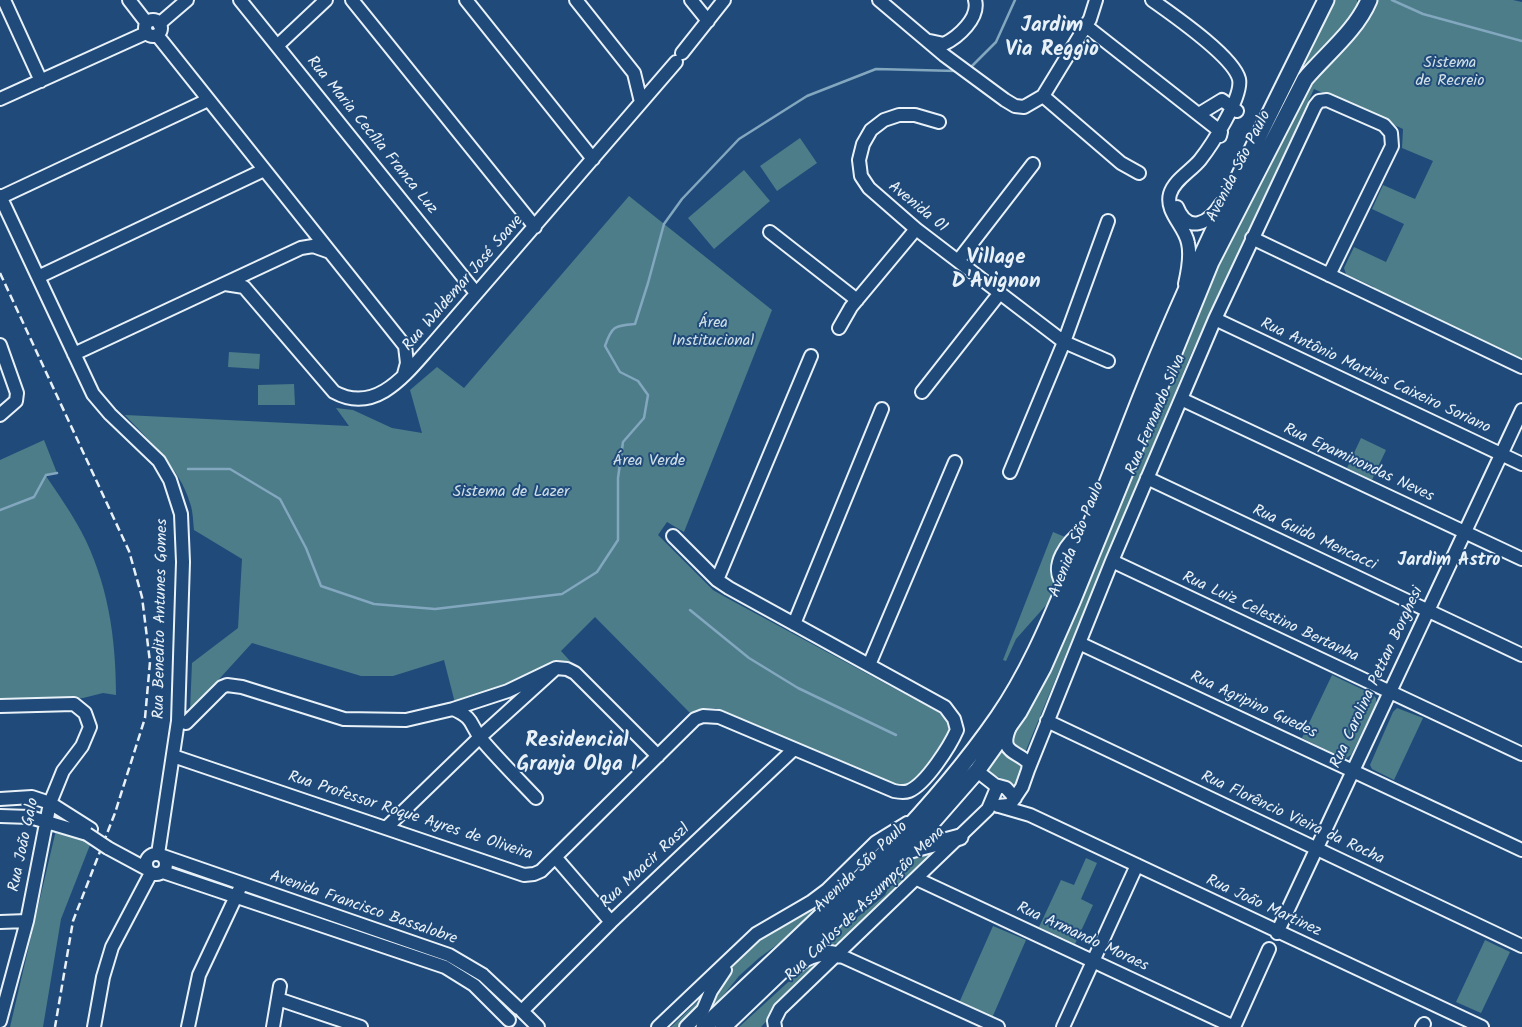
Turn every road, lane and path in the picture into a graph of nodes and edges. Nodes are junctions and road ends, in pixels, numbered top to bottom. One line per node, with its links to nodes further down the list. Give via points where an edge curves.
1 (4, 0): 23 (street)
2 (129, 0): 19 (street)
3 (187, 0): 19 (street)
4 (240, 0): 20 (street, Rua Maria Cecília Franca Luz)
5 (326, 0): 20 (street)
6 (352, 0): 42 (street)
7 (466, 0): 33 (street)
8 (576, 0): 22 (street)
9 (691, 0): 17 (street)
10 (724, 0): 17 (street, Rua Waldemar José Soave)
11 (879, 0): 21 (street, via 929,40)
12 (975, 0): 21 (street, via 977,8 974,14)
13 (1096, 0): 18 (street)
14 (1152, 0): 29 (street, via 1212,46 1231,66 1239,78)
15 (1326, 0): 37 (main road, Avenida São Paulo)
16 (1366, 2): 93 (main road, Avenida São Paulo, via 1342,40 1305,80 1211,262 1072,602 1043,668)
17 (708, 21): 24 (street, Rua Waldemar José Soave)
18 (1086, 26): 25 (street); 30 (street)
19 (152, 29): 23 (street); 27 (street)
20 (277, 46): 53 (street, Rua Maria Cecília Franca Luz)
21 (947, 49): 25 (street, via 966,69 1015,106 1032,104)
22 (634, 72): 24 (street); 28 (street)
23 (41, 81): 26 (street)
24 (656, 86): 28 (street, Rua Waldemar José Soave)
25 (1043, 96): 38 (street, via 1121,162)
26 (0, 100)
27 (208, 100): 36 (street); 39 (street)
28 (641, 102): 33 (street, Rua Waldemar José Soave)
29 (1235, 109): 30 (street, via 1219,100); 32 (street); 35 (street, via 1226,135)
30 (1199, 114): 32 (street)
31 (939, 122): 43 (street, Avenida 01, via 915,115 891,117 871,130 860,152 861,176 869,188)
32 (1218, 130): 35 (street, via 1220,137); 57 (street, via 1170,196 1170,207 1189,248 1188,271)
33 (593, 159): 42 (street, Rua Waldemar José Soave)
34 (1033, 164): 48 (street)
35 (1203, 166): 37 (street, via 1179,188 1176,196 1180,213 1193,224 1201,224 1215,214)
36 (264, 170): 41 (street); 51 (street)
37 (1242, 170): 57 (main road, Avenida São Paulo)
38 (1139, 173)
39 (0, 197): 51 (street, Rua Benedito Antunes Gomes)
40 (1108, 221): 60 (street)
41 (309, 226): 46 (street, via 307,240); 47 (street)
42 (535, 227): 53 (street, Rua Waldemar José Soave)
43 (916, 229): 48 (street, Avenida 01); 56 (street)
44 (770, 232): 56 (street)
45 (1252, 238): 50 (street); 50 (street, Rua Fernando Silva, via 1319,101 1327,100 1384,125 1391,133 1392,146); 58 (street, Rua Fernando Silva)
46 (301, 248): 47 (street, via 313,246); 49 (street)
47 (330, 252): 62 (street)
48 (958, 261): 54 (street, Avenida 01)
49 (260, 268): 52 (street); 55 (street, via 253,287)
50 (1329, 275): 67 (street)
51 (38, 277): 64 (street, Rua Benedito Antunes Gomes)
52 (225, 284): 55 (street, Rua Waldemar José Soave, via 244,287); 64 (street)
53 (476, 293): 63 (street, Rua Waldemar José Soave)
54 (1000, 294): 60 (street, Avenida 01); 69 (street)
55 (257, 300): 68 (street, Rua Waldemar José Soave, via 326,385 341,396 380,395)
56 (856, 300): 59 (street)
57 (1179, 308): 104 (main road, Avenida São Paulo, via 1043,638 1018,686)
58 (1215, 319): 70 (street, Rua Fernando Silva); 74 (street, Rua Antônio Martins Caixeiro Soriano)
59 (840, 328)
60 (1064, 342): 66 (street, Avenida 01); 77 (street)
61 (0, 345): 73 (street, via 15,382 16,401)
62 (405, 346): 63 (street); 68 (street, via 407,363)
63 (431, 346): 68 (street, Rua Waldemar José Soave)
64 (74, 354): 95 (street, Rua Benedito Antunes Gomes, via 93,394 159,461 170,480 181,514 183,562)
65 (811, 356): 83 (street)
66 (1108, 361)
67 (1522, 367)
68 (404, 376)
69 (922, 392)
70 (1181, 399): 78 (street, Rua Fernando Silva); 79 (street, Rua Epaminondas Neves)
71 (882, 409): 85 (street)
72 (1522, 410): 74 (street, Rua Carolina Pettan Borghesi)
73 (0, 414)
74 (1501, 455): 76 (street, Rua Antônio Martins Caixeiro Soriano); 79 (street, Rua Carolina Pettan Borghesi)
75 (955, 462): 88 (street)
76 (1522, 464)
77 (1010, 472)
78 (1147, 478): 82 (street, Rua Fernando Silva); 84 (street, Rua Guido Mencacci)
79 (1465, 532): 81 (street, Rua Epaminondas Neves); 84 (street, Rua Carolina Pettan Borghesi)
80 (673, 536): 83 (street)
81 (1522, 559)
82 (1112, 561): 86 (street, Rua Fernando Silva); 90 (street, Rua Luiz Celestino Bertanha)
83 (717, 580): 85 (street)
84 (1428, 611): 87 (street, Rua Guido Mencacci); 90 (street, Rua Carolina Pettan Borghesi)
85 (794, 624): 88 (street)
86 (1079, 643): 94 (street, Rua Fernando Silva); 103 (street, Rua Agripino Guedes)
87 (1522, 655)
88 (870, 665): 97 (street, Rua Professor Roque Ayres de Oliveira, via 945,707 954,718 957,730 952,742 920,784 909,791 894,791)
89 (556, 668): 92 (street, via 508,691); 96 (street); 100 (street, via 567,668 575,673)
90 (1390, 692): 98 (street, Rua Luiz Celestino Bertanha); 103 (street, Rua Carolina Pettan Borghesi)
91 (0, 706): 110 (street, Rua João Galo, via 74,704 86,712 90,727 87,736 63,771)
92 (453, 709): 95 (street, via 406,720 344,719 227,685 186,723); 96 (street, via 466,715)
93 (1019, 712): 101 (street, via 1006,743 1013,754); 102 (main road, Avenida São Paulo)
94 (1047, 721): 101 (street, Rua Fernando Silva); 117 (street, Rua Florêncio Vieira da Rocha)
95 (178, 722): 99 (street, Rua Benedito Antunes Gomes)
96 (480, 737): 106 (street); 114 (street, via 407,807)
97 (794, 749): 100 (street, Rua Professor Roque Ayres de Oliveira, via 711,715 696,719); 128 (street, Rua Moacir Raszl)
98 (1522, 754)
99 (172, 756): 114 (street, Rua Professor Roque Ayres de Oliveira); 121 (street, Rua Benedito Antunes Gomes)
100 (658, 756): 120 (street, Rua Professor Roque Ayres de Oliveira)
101 (1029, 761): 109 (street, Rua Fernando Silva)
102 (977, 771): 104 (main road); 105 (street); 119 (main road, Avenida São Paulo)
103 (1352, 771): 117 (street, Rua Carolina Pettan Borghesi); 118 (street, Rua Agripino Guedes)
104 (958, 772): 108 (main road, Avenida São Paulo)
105 (996, 785): 109 (street, via 996,790); 109 (street, via 1006,788)
106 (536, 798)
107 (0, 799): 110 (street, Avenida Francisco Bassalobre, via 32,797)
108 (932, 802): 130 (street, via 902,827 876,842 827,890); 148 (main road, Avenida São Paulo, via 810,926)
109 (1006, 802): 111 (street, Rua João Martinez); 111 (street, via 1020,804); 116 (street, Rua Carlos de Assumpção Mena)
110 (50, 803): 113 (street, Rua João Galo); 115 (street, Avenida Francisco Bassalobre)
111 (1030, 815): 122 (street, Rua João Martinez)
112 (0, 816): 113 (street, via 19,815)
113 (45, 821): 115 (street); 126 (street, Rua João Galo)
114 (391, 830): 120 (street, Rua Professor Roque Ayres de Oliveira, via 524,875 542,871)
115 (89, 831): 121 (street, Avenida Francisco Bassalobre, bridge, via 109,844)
116 (960, 837): 119 (main road); 123 (street, Rua Carlos de Assumpção Mena)
117 (1316, 848): 129 (street, Rua Carolina Pettan Borghesi); 131 (street, Rua Florêncio Vieira da Rocha)
118 (1522, 850)
119 (907, 852): 136 (main road, Avenida São Paulo)
120 (556, 858): 128 (street)
121 (155, 864): 124 (street, Avenida Francisco Bassalobre); 125 (street, Avenida Francisco Bassalobre); 140 (street, via 112,947)
122 (1137, 865): 129 (street, Rua João Martinez); 134 (street)
123 (917, 879): 133 (street, Rua Carlos de Assumpção Mena); 134 (street, Rua Armando Moraes)
124 (241, 883): 125 (street); 137 (street, Avenida Francisco Bassalobre, via 449,955 483,975)
125 (236, 897): 139 (street, Avenida Francisco Bassalobre, via 445,967 474,985); 141 (street, via 199,975)
126 (27, 921): 127 (street); 138 (street, Rua João Galo)
127 (0, 922)
128 (611, 922): 137 (street, Rua Moacir Raszl)
129 (1277, 933): 154 (street, Rua João Martinez)
130 (756, 934): 135 (street); 147 (street, via 724,971 703,1010)
131 (1522, 946)
132 (1269, 949): 153 (street)
133 (839, 955): 136 (main road, via 827,952 806,957); 150 (street, Rua Carlos de Assumpção Mena, via 780,1009 774,1021); 151 (street)
134 (1093, 961): 152 (street); 153 (street, Rua Armando Moraes)
135 (708, 979): 145 (street); 146 (street, via 708,985 701,994)
136 (763, 990): 149 (main road, Avenida São Paulo)
137 (520, 1009): 139 (street, Rua Moacir Raszl, via 521,1020); 144 (street, Avenida Francisco Bassalobre)
138 (1, 1013)
139 (512, 1023)
140 (94, 1027)
141 (188, 1027)
142 (273, 1027): 143 (street, via 279,992)
143 (361, 1027)
144 (538, 1027)
145 (658, 1027)
146 (668, 1027)
147 (686, 1027)
148 (704, 1027)
149 (723, 1027)
150 (775, 1027)
151 (998, 1027)
152 (1063, 1027)
153 (1234, 1027)
154 (1482, 1027)

